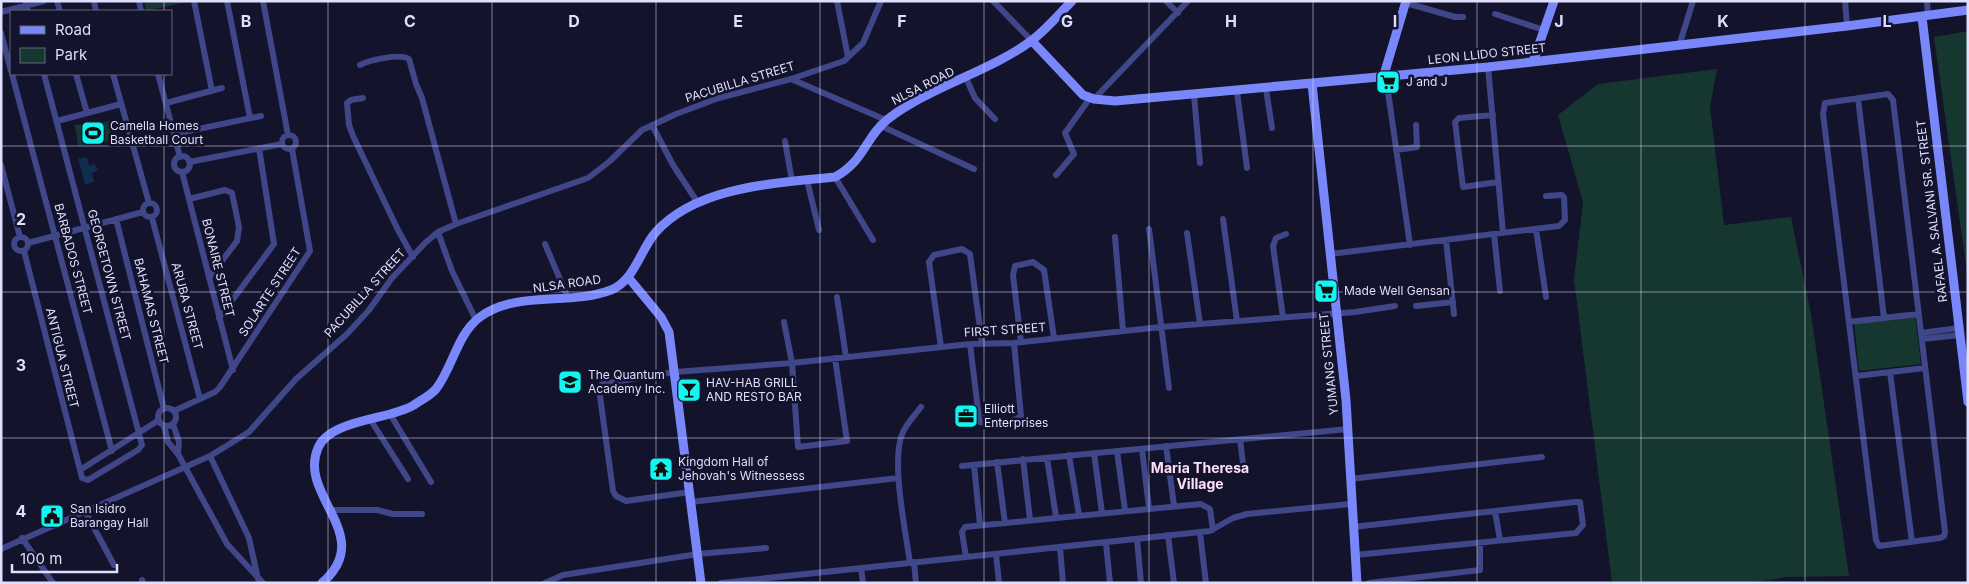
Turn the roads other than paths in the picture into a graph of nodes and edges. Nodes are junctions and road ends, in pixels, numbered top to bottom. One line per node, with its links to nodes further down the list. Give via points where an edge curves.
1 (44, 1): 16 (street)
2 (194, 1): 44 (street)
3 (226, 1): 55 (street)
4 (263, 1): 63 (street)
5 (837, 1): 28 (street)
6 (881, 1): 28 (street, via 863,43)
7 (993, 1): 26 (street)
8 (1072, 1): 26 (main road, NLSA ROAD)
9 (1166, 1): 19 (street)
10 (1188, 1): 19 (street)
11 (1554, 1): 24 (main road)
12 (1692, 1): 27 (street)
13 (1845, 1): 23 (street)
14 (1927, 1): 21 (street)
15 (1406, 2): 22 (street); 39 (main road)
16 (26, 6): 18 (street)
17 (1968, 10): 21 (main road, LEON LLIDO STREET)
18 (1, 12)
19 (1178, 13): 49 (street)
20 (1496, 14): 24 (street)
21 (1925, 16): 23 (main road, LEON LLIDO STREET); 132 (main road, RAFAEL A. SALVANI SR. STREET)
22 (1463, 17)
23 (1847, 26): 27 (main road, LEON LLIDO STREET)
24 (1544, 30): 29 (main road)
25 (1, 33): 30 (street, BARBADOS STREET)
26 (1032, 41): 38 (main road, NLSA ROAD); 49 (main road, via 1083,95)
27 (1679, 46): 29 (main road, LEON LLIDO STREET)
28 (848, 57): 40 (street, PACUBILLA STREET)
29 (1533, 62): 32 (main road, LEON LLIDO STREET)
30 (10, 65)
31 (360, 65): 89 (street, via 402,56 409,59)
32 (1488, 67): 39 (main road, LEON LLIDO STREET); 53 (street)
33 (13, 75): 99 (street, BARBADOS STREET)
34 (44, 75): 57 (street, GEORGETOWN STREET)
35 (76, 75): 52 (street)
36 (113, 75): 51 (street)
37 (158, 75): 50 (street)
38 (966, 78): 56 (street, via 976,98); 58 (main road, NLSA ROAD, via 908,106)
39 (1384, 78): 41 (main road, LEON LLIDO STREET); 68 (street)
40 (791, 79): 58 (street); 59 (street, PACUBILLA STREET, via 719,98)
41 (1312, 84): 43 (main road, LEON LLIDO STREET); 108 (main road, YUMANG STREET)
42 (222, 88): 44 (street)
43 (1266, 89): 45 (main road, LEON LLIDO STREET); 61 (street)
44 (212, 91): 50 (street)
45 (1238, 92): 46 (main road, LEON LLIDO STREET); 73 (street)
46 (1194, 95): 49 (main road, LEON LLIDO STREET, via 1115,101); 71 (street)
47 (363, 98): 109 (street, via 347,103 349,125)
48 (1858, 98): 121 (street, via 1888,94 1893,100); 124 (street); 128 (street, via 1825,103 1823,114)
49 (1092, 99): 76 (street, via 1065,133 1074,154)
50 (166, 103): 62 (street)
51 (121, 104): 52 (street); 83 (street)
52 (87, 113): 57 (street)
53 (1493, 115): 80 (street); 80 (street, via 1459,118 1455,122 1463,187)
54 (261, 116): 55 (street)
55 (250, 118): 62 (street)
56 (995, 119)
57 (57, 121): 90 (street, GEORGETOWN STREET)
58 (884, 123): 74 (street); 77 (main road, NLSA ROAD, via 857,161)
59 (652, 125): 84 (street); 89 (street, PACUBILLA STREET, via 636,135 588,178)
60 (1416, 125): 68 (street, via 1417,147)
61 (1272, 128)
62 (174, 134): 69 (street)
63 (288, 135): 65 (street, via 283,137); 67 (street, via 296,139)
64 (785, 141): 79 (street)
65 (282, 144): 66 (street); 67 (street, via 285,149)
66 (259, 148): 70 (street); 123 (street, via 274,244)
67 (292, 149): 143 (street, SOLARTE STREET, via 310,251)
68 (1396, 150): 106 (street)
69 (180, 157): 70 (street); 75 (street, via 174,164)
70 (189, 162): 75 (street, via 188,169)
71 (1200, 163)
72 (1, 166): 100 (street)
73 (1247, 168)
74 (974, 169)
75 (182, 172): 82 (street, BONAIRE STREET)
76 (1056, 174)
77 (835, 177): 78 (main road, NLSA ROAD); 102 (street)
78 (807, 180): 79 (main road, NLSA ROAD); 93 (street)
79 (792, 181): 84 (main road, NLSA ROAD, via 750,187)
80 (1498, 182): 96 (street)
81 (1546, 196): 92 (street, via 1564,197 1565,220 1559,226)
82 (189, 199): 111 (street, BONAIRE STREET); 111 (street, via 225,190 232,193 239,234)
83 (149, 203): 85 (street); 86 (street, via 157,208)
84 (698, 203): 110 (main road, NLSA ROAD, via 662,226)
85 (143, 212): 86 (street); 87 (street)
86 (152, 218): 148 (street, ARUBA STREET)
87 (116, 219): 90 (street); 151 (street, BAHAMAS STREET)
88 (1223, 219): 126 (street)
89 (456, 224): 94 (street, PACUBILLA STREET)
90 (86, 228): 99 (street); 159 (street, GEORGETOWN STREET)
91 (1149, 229): 130 (street)
92 (1536, 229): 96 (street); 114 (street)
93 (820, 230)
94 (438, 232): 109 (street, PACUBILLA STREET); 125 (street, via 452,271)
95 (1187, 233): 129 (street)
96 (1503, 233): 98 (street)
97 (1286, 234): 122 (street, via 1276,238 1274,246)
98 (1494, 234): 103 (street); 112 (street)
99 (56, 236): 104 (street); 163 (street, BARBADOS STREET)
100 (20, 237): 104 (street); 107 (street, via 14,246 19,252)
101 (1115, 237): 131 (street)
102 (873, 240)
103 (1446, 240): 106 (street); 116 (street)
104 (28, 243): 107 (street)
105 (545, 244): 115 (street)
106 (1410, 245): 108 (street)
107 (24, 251): 176 (street, ANTIGUA STREET)
108 (1330, 254): 119 (main road, YUMANG STREET)
109 (413, 257): 167 (street, PACUBILLA STREET, via 347,334 296,380 249,432)
110 (628, 277): 115 (main road, NLSA ROAD, via 613,289); 144 (main road, via 666,325)
111 (209, 278): 123 (street, BONAIRE STREET)
112 (1500, 291)
113 (837, 297): 139 (street)
114 (1546, 297)
115 (568, 298): 125 (main road, NLSA ROAD, via 510,304 493,309)
116 (1453, 302): 118 (street); 120 (street)
117 (1395, 306): 119 (street, FIRST STREET)
118 (1416, 306)
119 (1337, 314): 122 (street, FIRST STREET); 158 (main road, YUMANG STREET)
120 (1454, 314)
121 (1918, 314): 124 (street); 133 (street)
122 (1283, 317): 126 (street, FIRST STREET)
123 (219, 318): 143 (street, BONAIRE STREET)
124 (1884, 318): 128 (street)
125 (476, 320): 153 (main road, NLSA ROAD, via 435,390 412,407)
126 (1237, 321): 129 (street, FIRST STREET)
127 (784, 322): 141 (street)
128 (1849, 322): 146 (street)
129 (1200, 324): 130 (street, FIRST STREET)
130 (1161, 327): 131 (street, FIRST STREET); 147 (street)
131 (1123, 331): 134 (street, FIRST STREET)
132 (1960, 331): 133 (street); 149 (main road, RAFAEL A. SALVANI SR. STREET)
133 (1922, 336): 142 (street)
134 (1054, 338): 135 (street, FIRST STREET); 135 (street, via 1044,270 1033,262 1016,266 1013,275)
135 (1017, 342): 136 (street, FIRST STREET); 137 (street, via 1021,416 1015,420 988,423 980,422 979,418)
136 (982, 343): 137 (street, FIRST STREET); 138 (street, via 970,254 962,249 934,255 929,262)
137 (970, 344): 138 (street, FIRST STREET)
138 (941, 347): 139 (street, FIRST STREET)
139 (846, 357): 140 (street, FIRST STREET)
140 (836, 358): 141 (street, FIRST STREET); 141 (street, via 847,441 798,447)
141 (792, 363): 144 (street, FIRST STREET)
142 (1925, 368): 145 (street); 205 (street, via 1945,532 1940,538)
143 (232, 370): 148 (street, SOLARTE STREET, via 215,392)
144 (675, 372): 182 (main road); 182 (street, FIRST STREET, via 605,382 600,386 600,396 616,496 626,501)
145 (1890, 372): 146 (street); 205 (street)
146 (1856, 376): 205 (street, via 1877,544)
147 (1169, 388)
148 (200, 399): 152 (street, SOLARTE STREET)
149 (1968, 402)
150 (922, 407): 179 (street, via 903,432)
151 (164, 409): 152 (street); 155 (street, via 159,413)
152 (174, 411): 156 (street, via 176,418)
153 (390, 414): 154 (main road, NLSA ROAD); 181 (street)
154 (370, 419): 178 (street); 187 (main road, NLSA ROAD, via 339,430 318,447 315,469)
155 (159, 420): 157 (street); 159 (street)
156 (173, 424): 157 (street); 166 (street)
157 (164, 426): 166 (street, via 168,442)
158 (1348, 429): 160 (street); 180 (main road, YUMANG STREET)
159 (139, 434): 163 (street); 176 (street, via 142,447 138,450 88,480 82,478)
160 (1240, 439): 161 (street); 177 (street)
161 (1166, 446): 162 (street); 185 (street)
162 (1142, 448): 164 (street); 186 (street)
163 (112, 450): 176 (street)
164 (1117, 451): 165 (street); 188 (street)
165 (1094, 453): 168 (street); 191 (street)
166 (178, 454): 175 (street)
167 (210, 456): 175 (street, PACUBILLA STREET); 218 (street, via 248,538)
168 (1069, 456): 170 (street); 193 (street)
169 (1542, 457): 180 (street)
170 (1047, 458): 171 (street); 194 (street)
171 (1023, 459): 172 (street); 195 (street)
172 (998, 462): 173 (street); 196 (street)
173 (974, 465): 174 (street); 197 (street)
174 (962, 466)
175 (184, 467): 189 (street, PACUBILLA STREET); 218 (street, via 227,544)
176 (80, 470)
177 (1244, 472)
178 (408, 478)
179 (898, 478): 183 (street); 215 (street)
180 (1350, 479): 184 (main road, YUMANG STREET)
181 (431, 482)
182 (690, 492): 183 (main road)
183 (691, 502): 211 (main road)
184 (1351, 504): 198 (main road, YUMANG STREET); 199 (street, via 1248,514)
185 (1174, 506): 186 (street); 199 (street, via 1208,506)
186 (1149, 508): 188 (street)
187 (331, 510): 192 (street); 220 (main road, NLSA ROAD, via 339,528 342,549 335,568)
188 (1125, 510): 191 (street)
189 (85, 511): 202 (street, PACUBILLA STREET); 216 (street)
190 (1495, 511): 198 (street); 204 (street); 204 (street, via 1578,502 1582,505 1583,525 1576,533)
191 (1102, 513): 193 (street)
192 (422, 514)
193 (1079, 515): 194 (street)
194 (1056, 517): 195 (street)
195 (1030, 520): 196 (street)
196 (1004, 523): 197 (street)
197 (980, 525): 214 (street, via 963,528)
198 (1352, 527): 213 (main road, YUMANG STREET)
199 (1212, 530): 200 (street)
200 (1200, 533): 201 (street); 231 (street)
201 (1168, 535): 203 (street); 230 (street)
202 (22, 538): 210 (street, PACUBILLA STREET); 219 (street)
203 (1136, 539): 206 (street); 229 (street)
204 (1500, 540): 207 (street)
205 (1912, 542)
206 (1106, 543): 209 (street); 228 (street)
207 (1480, 544): 213 (street); 233 (street, via 1480,570)
208 (766, 548): 211 (street)
209 (1060, 548): 212 (street); 227 (street)
210 (1, 549)
211 (698, 554): 221 (street, via 563,575); 222 (main road)
212 (996, 554): 214 (street); 226 (street)
213 (1355, 555): 232 (main road, YUMANG STREET)
214 (966, 557): 215 (street)
215 (912, 563): 217 (street); 225 (street)
216 (114, 566)
217 (861, 568): 223 (street); 224 (street)
218 (260, 581)
219 (53, 583)
220 (322, 583)
221 (545, 583)
222 (701, 583)
223 (721, 583)
224 (863, 583)
225 (916, 583)
226 (999, 583)
227 (1063, 583)
228 (1110, 583)
229 (1141, 583)
230 (1174, 583)
231 (1206, 583)
232 (1357, 583)
233 (1369, 583)

